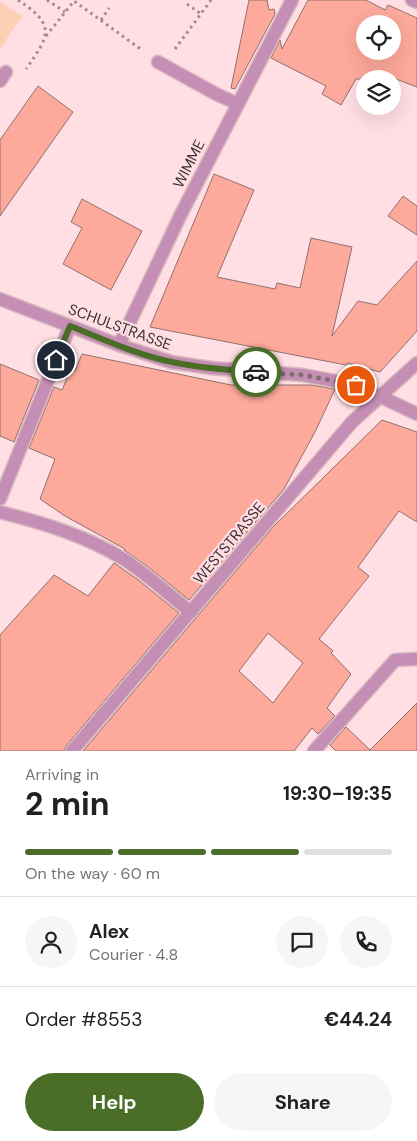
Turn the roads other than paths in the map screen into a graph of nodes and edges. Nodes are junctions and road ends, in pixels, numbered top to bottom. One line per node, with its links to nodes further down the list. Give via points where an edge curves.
1 (292, 0): 5 (street, WIMME)
2 (412, 0): 3 (street)
3 (417, 2)
4 (158, 62): 5 (street)
5 (238, 104): 8 (street, WIMME)
6 (0, 299): 7 (street, SCHULSTRASSE)
7 (70, 326): 8 (street, SCHULSTRASSE); 12 (street)
8 (119, 345): 10 (street, SCHULSTRASSE, via 171,362 303,375 356,385)
9 (417, 363): 10 (street, WESTSTRASSE)
10 (380, 396): 11 (street, SCHULSTRASSE); 14 (street, WESTSTRASSE, via 352,422)
11 (417, 414)
12 (0, 499)
13 (0, 512): 14 (street, via 73,534 125,560)
14 (191, 612): 16 (street, WESTSTRASSE)
15 (417, 659): 17 (street, via 395,660)
16 (72, 751)
17 (314, 751)

